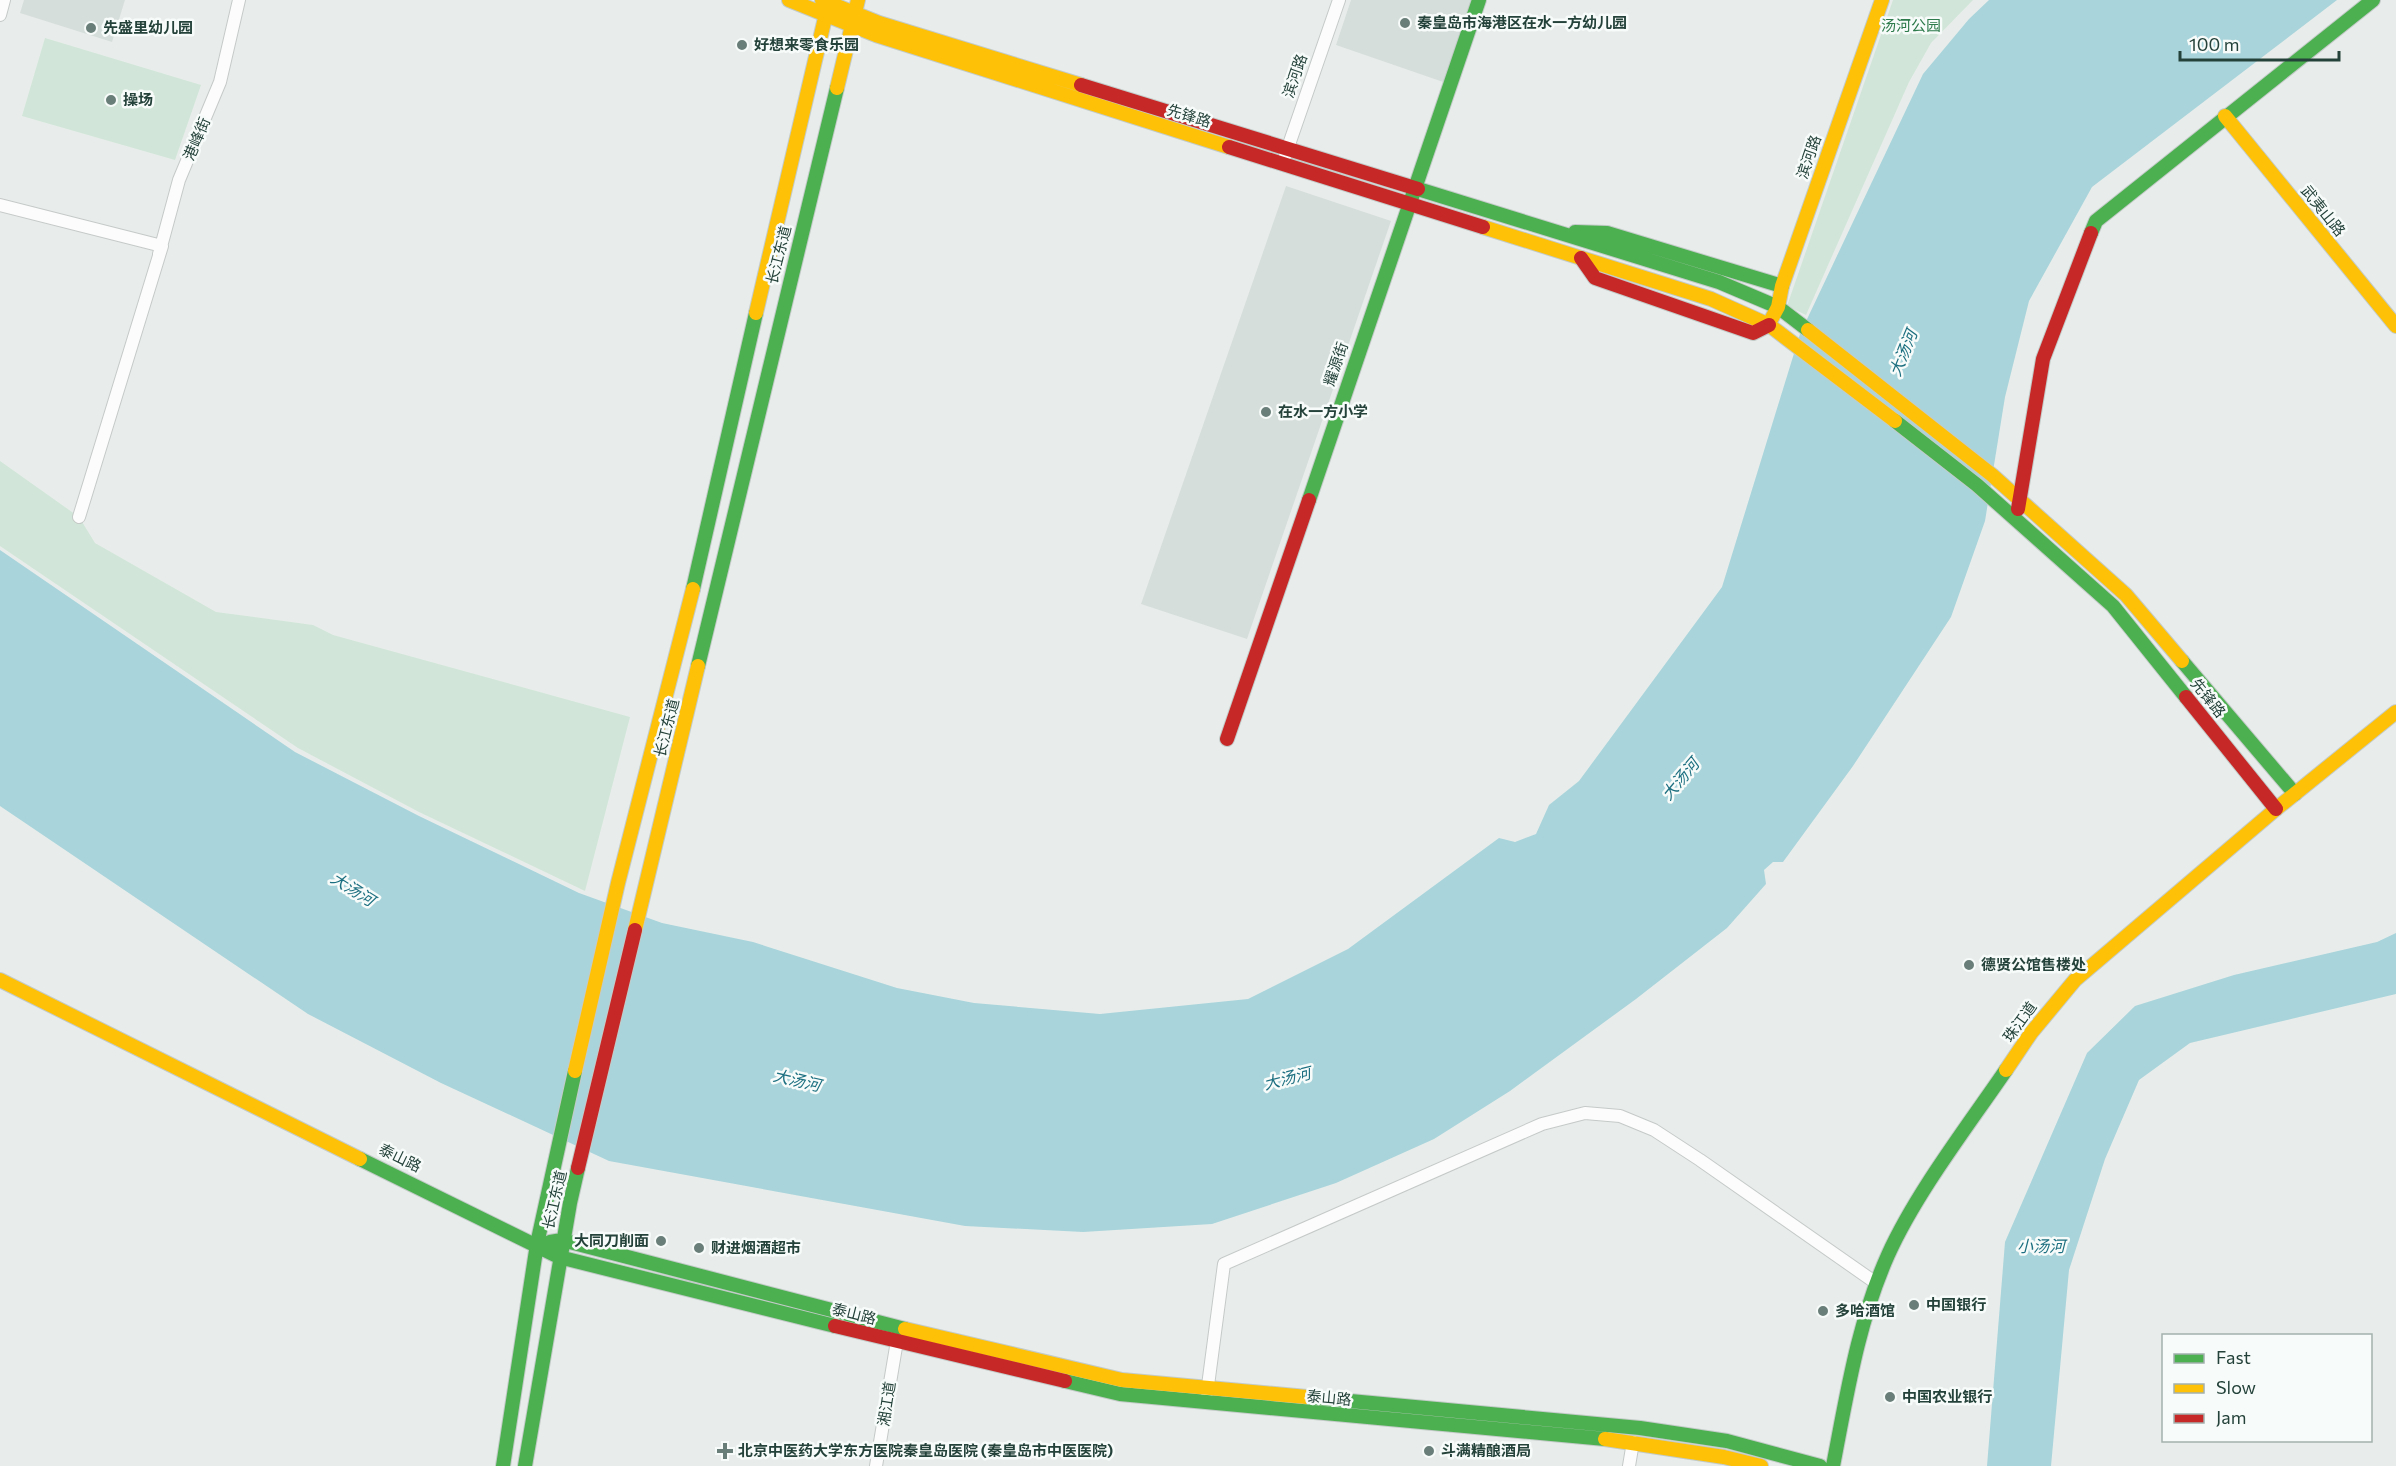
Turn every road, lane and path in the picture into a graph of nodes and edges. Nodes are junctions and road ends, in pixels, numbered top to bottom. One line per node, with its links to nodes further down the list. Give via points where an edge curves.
1 (4, 0): 10 (street)
2 (239, 0): 17 (street, 港峰街, via 220,82 179,180)
3 (789, 0): 8 (street, 先锋路)
4 (1339, 0): 12 (street, 滨河路)
5 (1479, 0): 13 (street, 耀源街)
6 (1882, 0): 18 (street, 滨河路)
7 (2373, 0): 11 (street)
8 (826, 5): 9 (street, 先锋路); 31 (street, 长江东道, via 704,544 618,883)
9 (855, 13): 12 (street, 先锋路); 30 (street, 长江东道)
10 (0, 15)
11 (2225, 116): 21 (street, 武夷山路); 22 (street, via 2096,221 2043,358)
12 (1285, 156): 13 (street); 14 (street, 先锋路)
13 (1414, 187): 14 (street, 耀源街); 16 (street)
14 (1408, 202): 20 (street, 先锋路, via 1711,299); 26 (street, 耀源街)
15 (0, 205): 17 (street)
16 (1552, 232): 18 (street, via 1607,233); 19 (street, via 1719,282)
17 (162, 246): 23 (street, 港峰街)
18 (1782, 286): 19 (street, 滨河路)
19 (1778, 307): 20 (street, 滨河路); 22 (street)
20 (1769, 325): 24 (street, 先锋路, via 1977,485)
21 (2396, 326)
22 (2020, 500): 24 (street); 27 (street, via 2126,595)
23 (80, 517)
24 (2016, 520): 28 (street, 先锋路, via 2113,606)
25 (2396, 712): 27 (street, 珠江道)
26 (1227, 739)
27 (2295, 795): 28 (street, 珠江道)
28 (2277, 809): 33 (street, 珠江道, via 2075,980 2053,1005 1921,1196)
29 (0, 980): 31 (street, 泰山路)
30 (562, 1240): 31 (street); 32 (street, 长江东道); 35 (street, via 901,1328 1122,1380)
31 (537, 1244): 32 (street, 泰山路); 38 (street, 长江东道)
32 (559, 1257): 34 (street, 泰山路); 39 (street, 长江东道)
33 (1876, 1283): 35 (street, via 1654,1130 1620,1116 1585,1113 1542,1124 1224,1264); 44 (street, 珠江道, via 1852,1366)
34 (897, 1341): 36 (street, 泰山路, via 1120,1394); 40 (street, 湘江道)
35 (1207, 1388): 36 (street); 43 (street, via 1640,1428 1727,1441)
36 (1205, 1403): 37 (street, 泰山路)
37 (1633, 1442): 41 (street); 42 (street, 泰山路)
38 (503, 1466)
39 (525, 1466)
40 (876, 1466)
41 (1629, 1466)
42 (1761, 1466)
43 (1820, 1466)
44 (1833, 1466)

